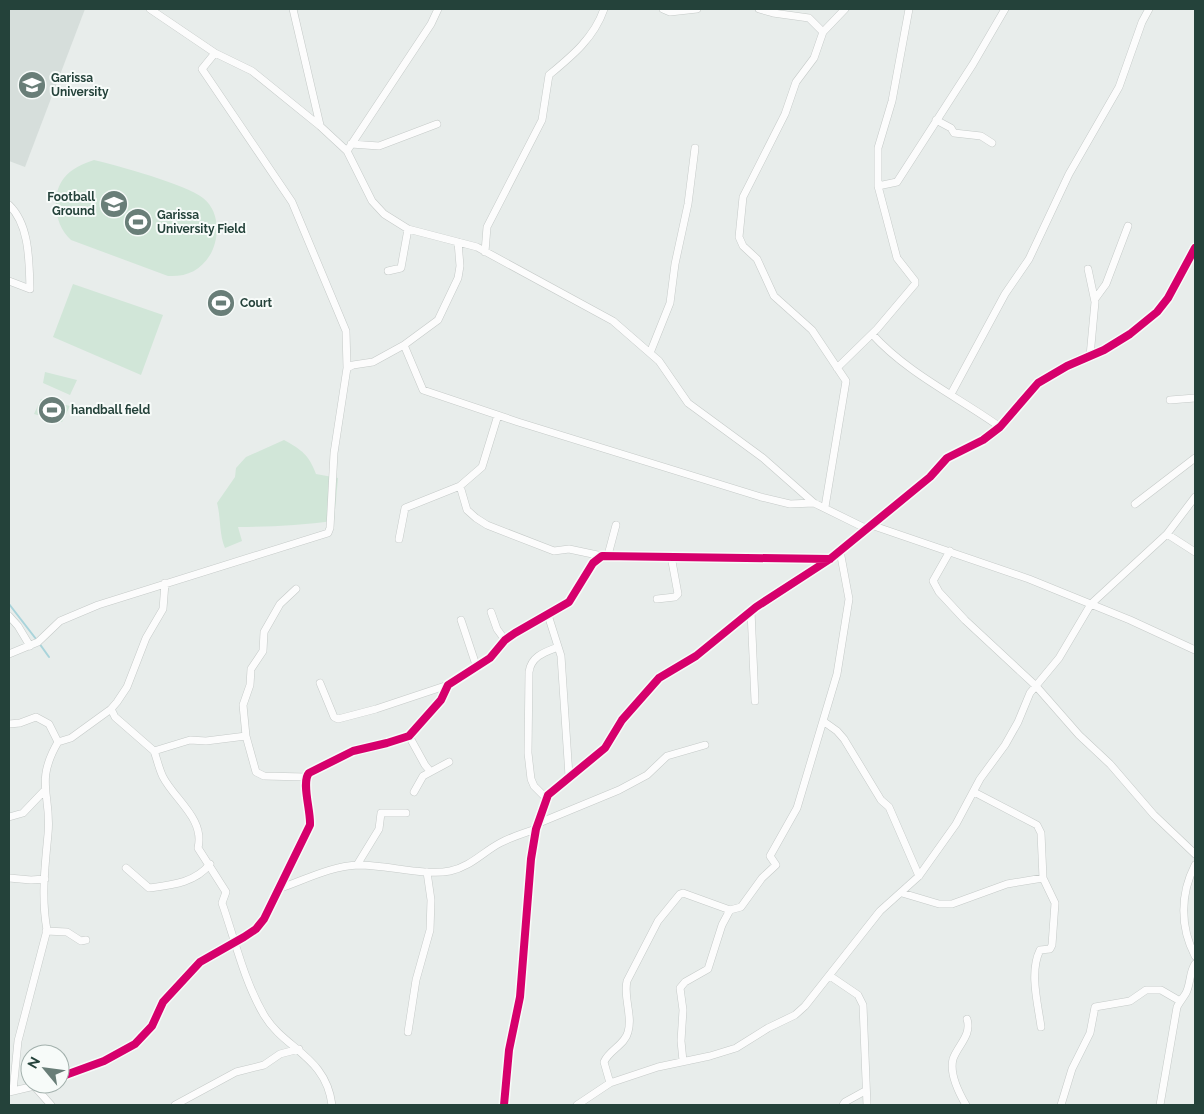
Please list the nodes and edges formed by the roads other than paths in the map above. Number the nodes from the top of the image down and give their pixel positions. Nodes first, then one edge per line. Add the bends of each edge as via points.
1 (150, 9) edge
2 (293, 9) edge
3 (438, 9) edge
4 (604, 9) edge
5 (663, 9) edge
6 (697, 9) edge
7 (759, 9) edge
8 (845, 9) edge
9 (909, 9) edge
10 (1005, 9) edge
11 (1149, 9) edge
12 (823, 32) junction
13 (215, 53) junction
14 (936, 120) junction
15 (436, 124) dead end
16 (320, 126) junction
17 (992, 142) dead end
18 (349, 147) junction
19 (695, 148) dead end
20 (878, 186) junction
21 (9, 205) edge
22 (1128, 226) dead end
23 (408, 229) junction
24 (458, 242) junction
25 (1195, 248) edge
26 (485, 252) junction
27 (1193, 260) edge
28 (1088, 268) dead end
29 (388, 271) dead end
30 (9, 281) edge
31 (1095, 299) junction
32 (872, 334) junction
33 (404, 345) junction
34 (650, 353) junction
35 (1090, 356) junction
36 (347, 368) junction
37 (837, 368) junction
38 (951, 394) junction
39 (1195, 398) edge
40 (1170, 400) dead end
41 (498, 415) junction
42 (1000, 427) junction
43 (1195, 458) edge
44 (460, 486) junction
45 (1195, 497) edge
46 (814, 503) junction
47 (1135, 504) dead end
48 (825, 507) junction
49 (616, 525) dead end
50 (869, 527) junction
51 (1168, 534) junction
52 (399, 539) dead end
53 (840, 551) junction
54 (950, 551) junction
55 (1195, 552) edge
56 (605, 555) junction
57 (671, 556) junction
58 (830, 559) junction
59 (165, 583) junction
60 (296, 589) dead end
61 (657, 600) dead end
62 (1091, 604) junction
63 (751, 611) junction
64 (490, 612) dead end
65 (548, 615) junction
66 (9, 616) edge
67 (461, 620) dead end
68 (505, 640) junction
69 (30, 646) junction
70 (558, 647) junction
71 (1195, 650) edge
72 (9, 654) edge
73 (477, 668) junction
74 (320, 683) dead end
75 (448, 685) junction
76 (1036, 686) junction
77 (755, 701) dead end
78 (111, 709) junction
79 (823, 721) junction
80 (9, 724) edge
81 (246, 736) junction
82 (409, 736) junction
83 (58, 742) junction
84 (705, 745) dead end
85 (154, 751) junction
86 (449, 762) dead end
87 (430, 771) junction
88 (570, 776) junction
89 (305, 777) junction
90 (44, 791) junction
91 (414, 792) dead end
92 (974, 792) junction
93 (546, 798) junction
94 (406, 813) dead end
95 (9, 817) edge
96 (538, 826) junction
97 (1195, 854) edge
98 (210, 864) junction
99 (1195, 864) edge
100 (357, 865) junction
101 (126, 868) dead end
102 (427, 872) junction
103 (920, 876) junction
104 (9, 878) edge
105 (1042, 878) junction
106 (45, 879) junction
107 (278, 889) junction
108 (902, 893) junction
109 (730, 910) junction
110 (46, 931) junction
111 (86, 940) dead end
112 (235, 941) junction
113 (1195, 956) edge
114 (1195, 964) edge
115 (830, 976) junction
116 (1180, 1001) junction
117 (967, 1019) dead end
118 (1041, 1026) dead end
119 (408, 1032) dead end
120 (299, 1049) junction
121 (683, 1061) junction
122 (70, 1073) edge
123 (610, 1083) junction
124 (865, 1091) junction
125 (11, 1092) edge
126 (41, 1094) edge
127 (51, 1105) edge
128 (175, 1105) edge
129 (332, 1105) edge
130 (504, 1105) edge
131 (577, 1105) edge
132 (844, 1105) edge
133 (867, 1105) edge
134 (966, 1105) edge
135 (1061, 1105) edge
136 (1160, 1105) edge

1 - 13 street
2 - 16 street
3 - 18 street
4 - 26 street via 600,21 579,51 548,75 542,120 487,227
5 - 6 street via 670,12
7 - 12 street via 809,18
8 - 12 street
9 - 20 street via 892,101 878,148
10 - 14 street
11 - 38 street via 1119,88 1069,174 1029,259 1005,294
12 - 37 street via 814,58 796,82 785,114 745,192 739,237 743,246 758,259 774,296 812,330
13 - 16 street via 252,71
13 - 36 street via 202,69 292,202 346,331
14 - 17 street via 954,133 981,136
14 - 20 street via 897,182
15 - 18 street via 378,146
16 - 18 street
18 - 23 street via 372,200 384,214
19 - 34 street via 670,303
20 - 32 street via 897,258 916,284
21 - 30 street via 28,248 30,289
22 - 31 street via 1106,284
23 - 24 street
23 - 29 street via 401,268
24 - 26 street
24 - 33 street via 458,278 443,310 432,326 421,330
25 - 27 street
26 - 34 street via 613,321
27 - 35 street via 1157,312 1130,334
28 - 31 street
31 - 35 street
32 - 37 street
32 - 38 street via 886,349
33 - 36 street via 373,362 353,364
33 - 41 street via 423,390
34 - 46 street via 688,403 763,458
35 - 42 street via 1038,383
36 - 59 street via 334,453 334,494 328,533
37 - 48 street via 845,376 846,384
38 - 42 street
39 - 40 street
41 - 44 street via 486,461
41 - 46 street via 761,497 790,504
42 - 50 street via 983,440 947,458 930,478
43 - 47 street
44 - 52 street via 405,508
44 - 56 street via 468,510 487,525 554,551 569,549
45 - 51 street
46 - 48 street
48 - 50 street
49 - 56 street
50 - 53 street
50 - 54 street
51 - 55 street
51 - 62 street
53 - 58 street
53 - 79 street via 849,600 837,674
54 - 62 street
54 - 76 street via 933,585 965,620
56 - 57 street
56 - 65 street via 593,563 569,602
57 - 58 street
57 - 61 street via 678,594
58 - 63 street
59 - 69 street via 60,621
59 - 78 street via 163,610 146,638 127,687
60 - 81 street via 280,604 269,621 264,632 263,651 251,669 250,685 242,705
62 - 71 street
62 - 76 street via 1059,658
63 - 77 street
63 - 88 street via 696,656 659,678 622,720 605,748
64 - 68 street
65 - 68 street
65 - 70 street
66 - 69 street
67 - 73 street
68 - 73 street via 497,652
69 - 72 street
70 - 88 street via 563,672
70 - 93 street via 540,654 528,672 531,779
73 - 75 street
74 - 75 street via 334,717 338,719
75 - 82 street via 441,700
76 - 92 street via 1018,722
76 - 97 street via 1154,815
78 - 83 street via 71,738
78 - 85 street via 115,718
79 - 103 street via 844,739 881,800 889,807
79 - 109 street via 797,808 770,856 776,865 762,878 742,907
80 - 83 street via 20,724 36,717 49,724
81 - 85 street via 190,740
81 - 89 street via 256,772 264,776
82 - 87 street
82 - 89 street via 353,751
83 - 90 street via 49,759
84 - 96 street via 666,756 647,775
85 - 98 street via 163,778 189,812 198,831 198,848
86 - 87 street
87 - 91 street via 423,776
88 - 93 street
89 - 107 street via 310,825
90 - 95 street via 23,813
90 - 106 street via 49,833
92 - 103 street
92 - 105 street via 1037,825 1041,832
93 - 96 street
94 - 100 street via 381,813 379,829
96 - 102 street via 502,841 460,868
96 - 130 street via 528,889 520,997 508,1050
98 - 101 street via 203,872 179,884 149,888
98 - 112 street via 226,892 222,903
99 - 113 street via 1183,914
100 - 102 street
100 - 107 street via 333,867 310,879
102 - 119 street via 431,900 430,930 416,980
103 - 108 street
104 - 106 street
105 - 108 street via 1007,884 952,904 939,904
105 - 118 street via 1055,903 1052,944 1050,949 1040,950 1037,961 1036,988
106 - 110 street
107 - 112 street via 260,924
108 - 115 street via 880,911
109 - 121 street via 708,969 685,982 679,991 683,1010
109 - 123 street via 683,893 658,921 627,981 628,1032 604,1062
110 - 111 street via 67,932 80,941
110 - 125 street via 18,1041
112 - 120 street via 265,1016
112 - 122 street via 200,962 182,980 163,1002 152,1026 135,1044
114 - 116 street
115 - 121 street via 795,1015 736,1048
115 - 124 street via 858,995 862,1005
116 - 135 street via 1160,990 1146,990 1130,1001 1094,1007 1090,1033 1072,1069
116 - 136 street via 1170,1039
117 - 134 street via 968,1030 952,1062 956,1083
120 - 128 street via 280,1054 264,1065 236,1072
120 - 129 street via 324,1080
121 - 123 street
123 - 131 street
124 - 132 street
124 - 133 street
126 - 127 street

